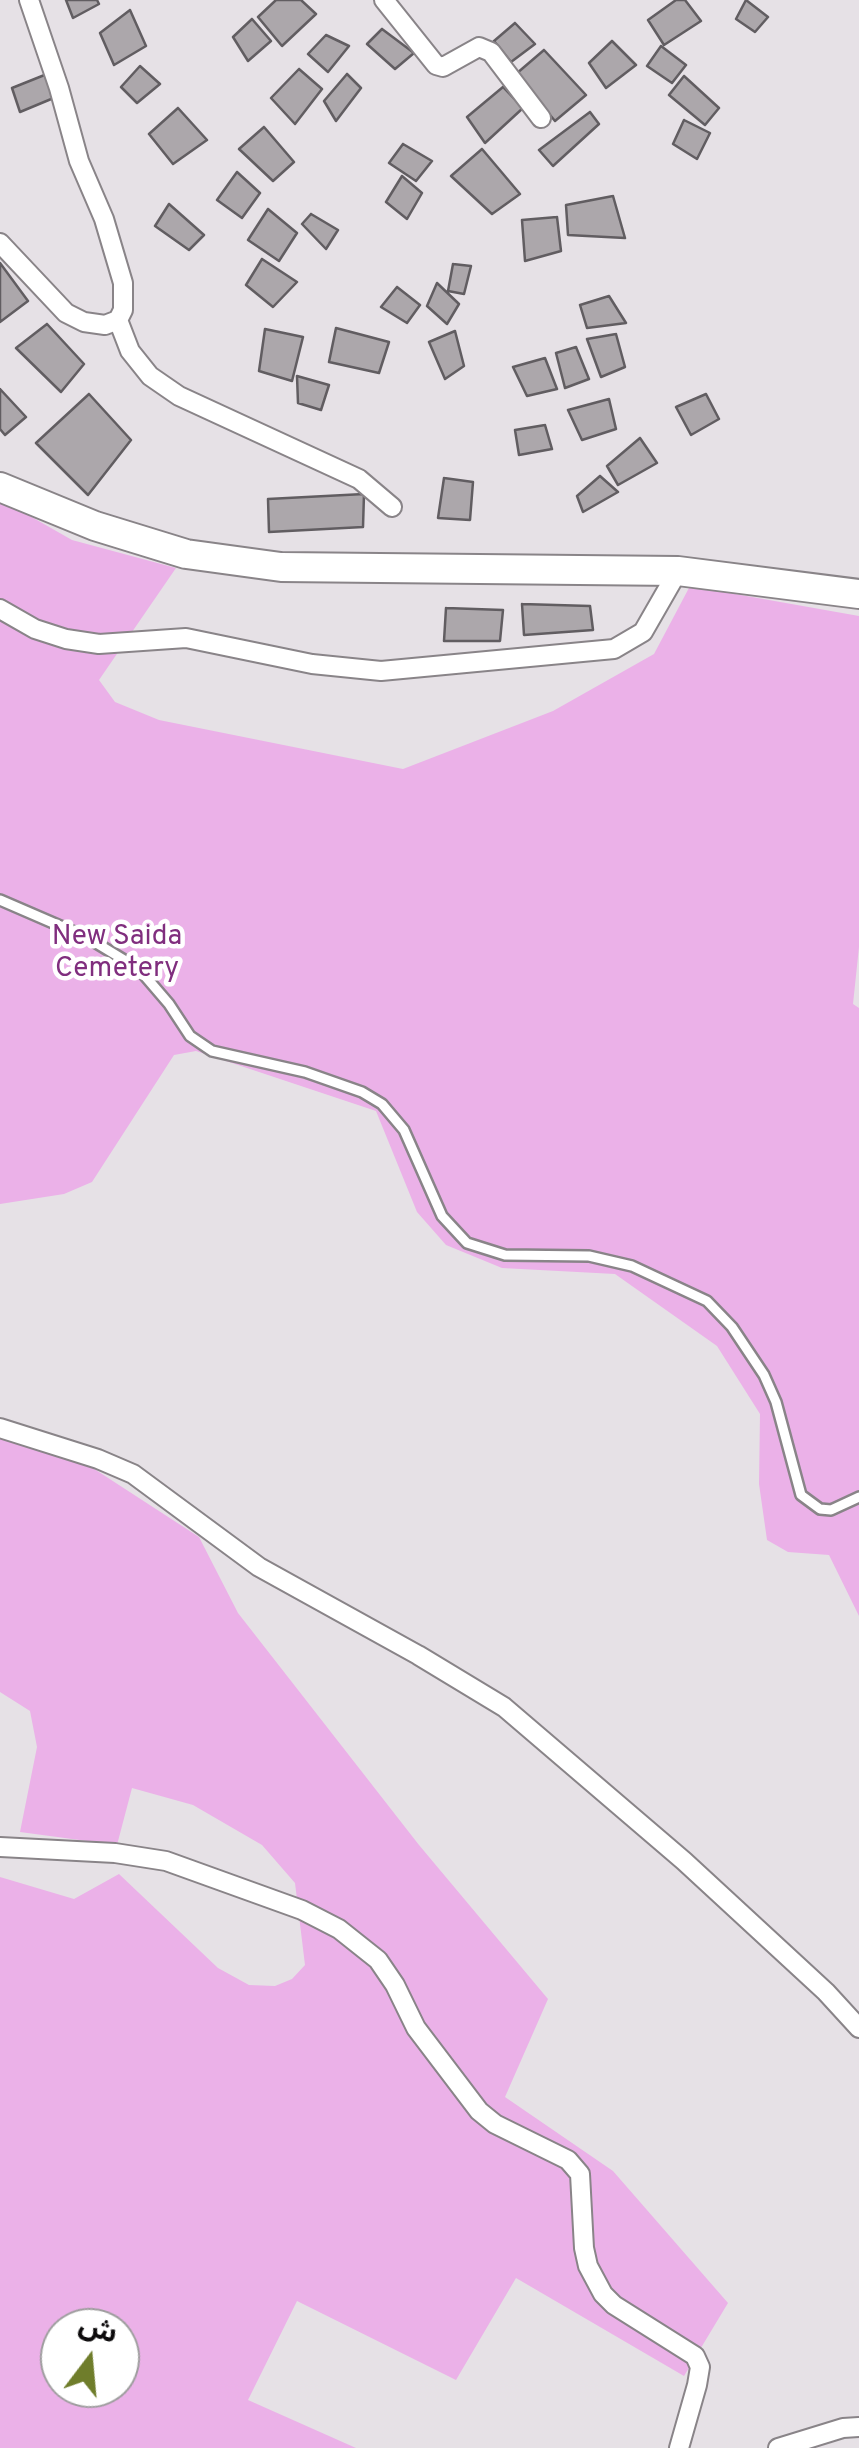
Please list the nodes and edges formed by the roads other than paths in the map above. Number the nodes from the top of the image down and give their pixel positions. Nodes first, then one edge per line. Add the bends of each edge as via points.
1 (29, 0) edge
2 (384, 0) edge
3 (541, 118) dead end
4 (0, 243) edge
5 (118, 320) junction
6 (0, 466) edge
7 (8, 491) edge
8 (392, 507) dead end
9 (678, 571) junction
10 (859, 594) edge
11 (0, 609) edge
12 (0, 900) edge
13 (0, 1428) edge
14 (859, 1497) edge
15 (0, 1847) edge
16 (859, 2028) edge
17 (859, 2427) edge
18 (678, 2448) edge
19 (778, 2448) edge

1 - 5 street via 123,283
2 - 3 street via 436,64 443,67 479,47 491,52
4 - 5 street via 66,313 84,322
5 - 8 street via 150,376 179,396 360,478
6 - 7 street
7 - 9 street via 186,554 281,567
9 - 10 street
9 - 11 street via 644,632 614,650 381,671 186,638 66,640
12 - 14 lane via 88,938 139,969 190,1036 212,1051 305,1072 382,1104 404,1130 442,1216 467,1243 504,1255 589,1256 632,1266 707,1301 764,1375 802,1495 831,1510
13 - 16 street via 133,1474 259,1567 504,1707 684,1861
15 - 18 street via 166,1861 302,1910 378,1960 416,2028 479,2111 568,2160 580,2174 584,2248 603,2294 695,2356 700,2367
17 - 19 street

